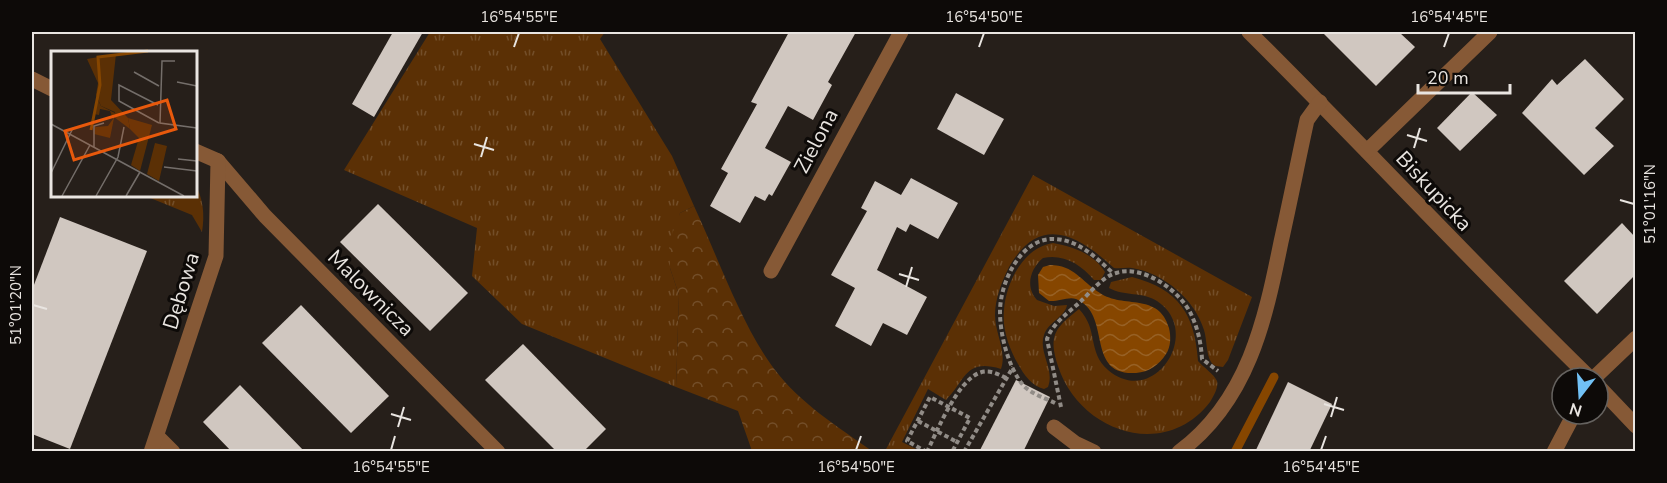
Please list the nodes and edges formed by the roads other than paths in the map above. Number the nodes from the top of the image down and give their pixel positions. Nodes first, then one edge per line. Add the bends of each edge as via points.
1 (901, 32) edge
2 (1249, 32) edge
3 (1490, 32) edge
4 (32, 79) edge
5 (51, 88) edge
6 (1320, 102) junction
7 (196, 151) edge
8 (1367, 151) junction
9 (218, 161) junction
10 (771, 271) dead end
11 (1635, 338) edge
12 (1579, 366) edge
13 (1605, 366) edge
14 (1610, 399) edge
15 (1568, 426) edge
16 (1635, 426) edge
17 (1054, 427) road end
18 (157, 436) junction
19 (151, 452) edge
20 (173, 452) edge
21 (498, 452) edge
22 (1094, 452) edge
23 (1179, 452) edge
24 (1554, 452) edge

1 - 10 street, Zielona
2 - 6 street, Biskupicka
3 - 8 street
4 - 5 street
6 - 8 street, Biskupicka
6 - 23 street via 1307,120 1260,337 1240,381 1194,441
7 - 9 street
8 - 12 street, Biskupicka via 1495,286
9 - 18 street, Dębowa via 216,256
9 - 21 street, Malownicza via 265,216
11 - 13 street
14 - 16 street
15 - 24 street
17 - 22 street
18 - 19 street, Dębowa
18 - 20 street

